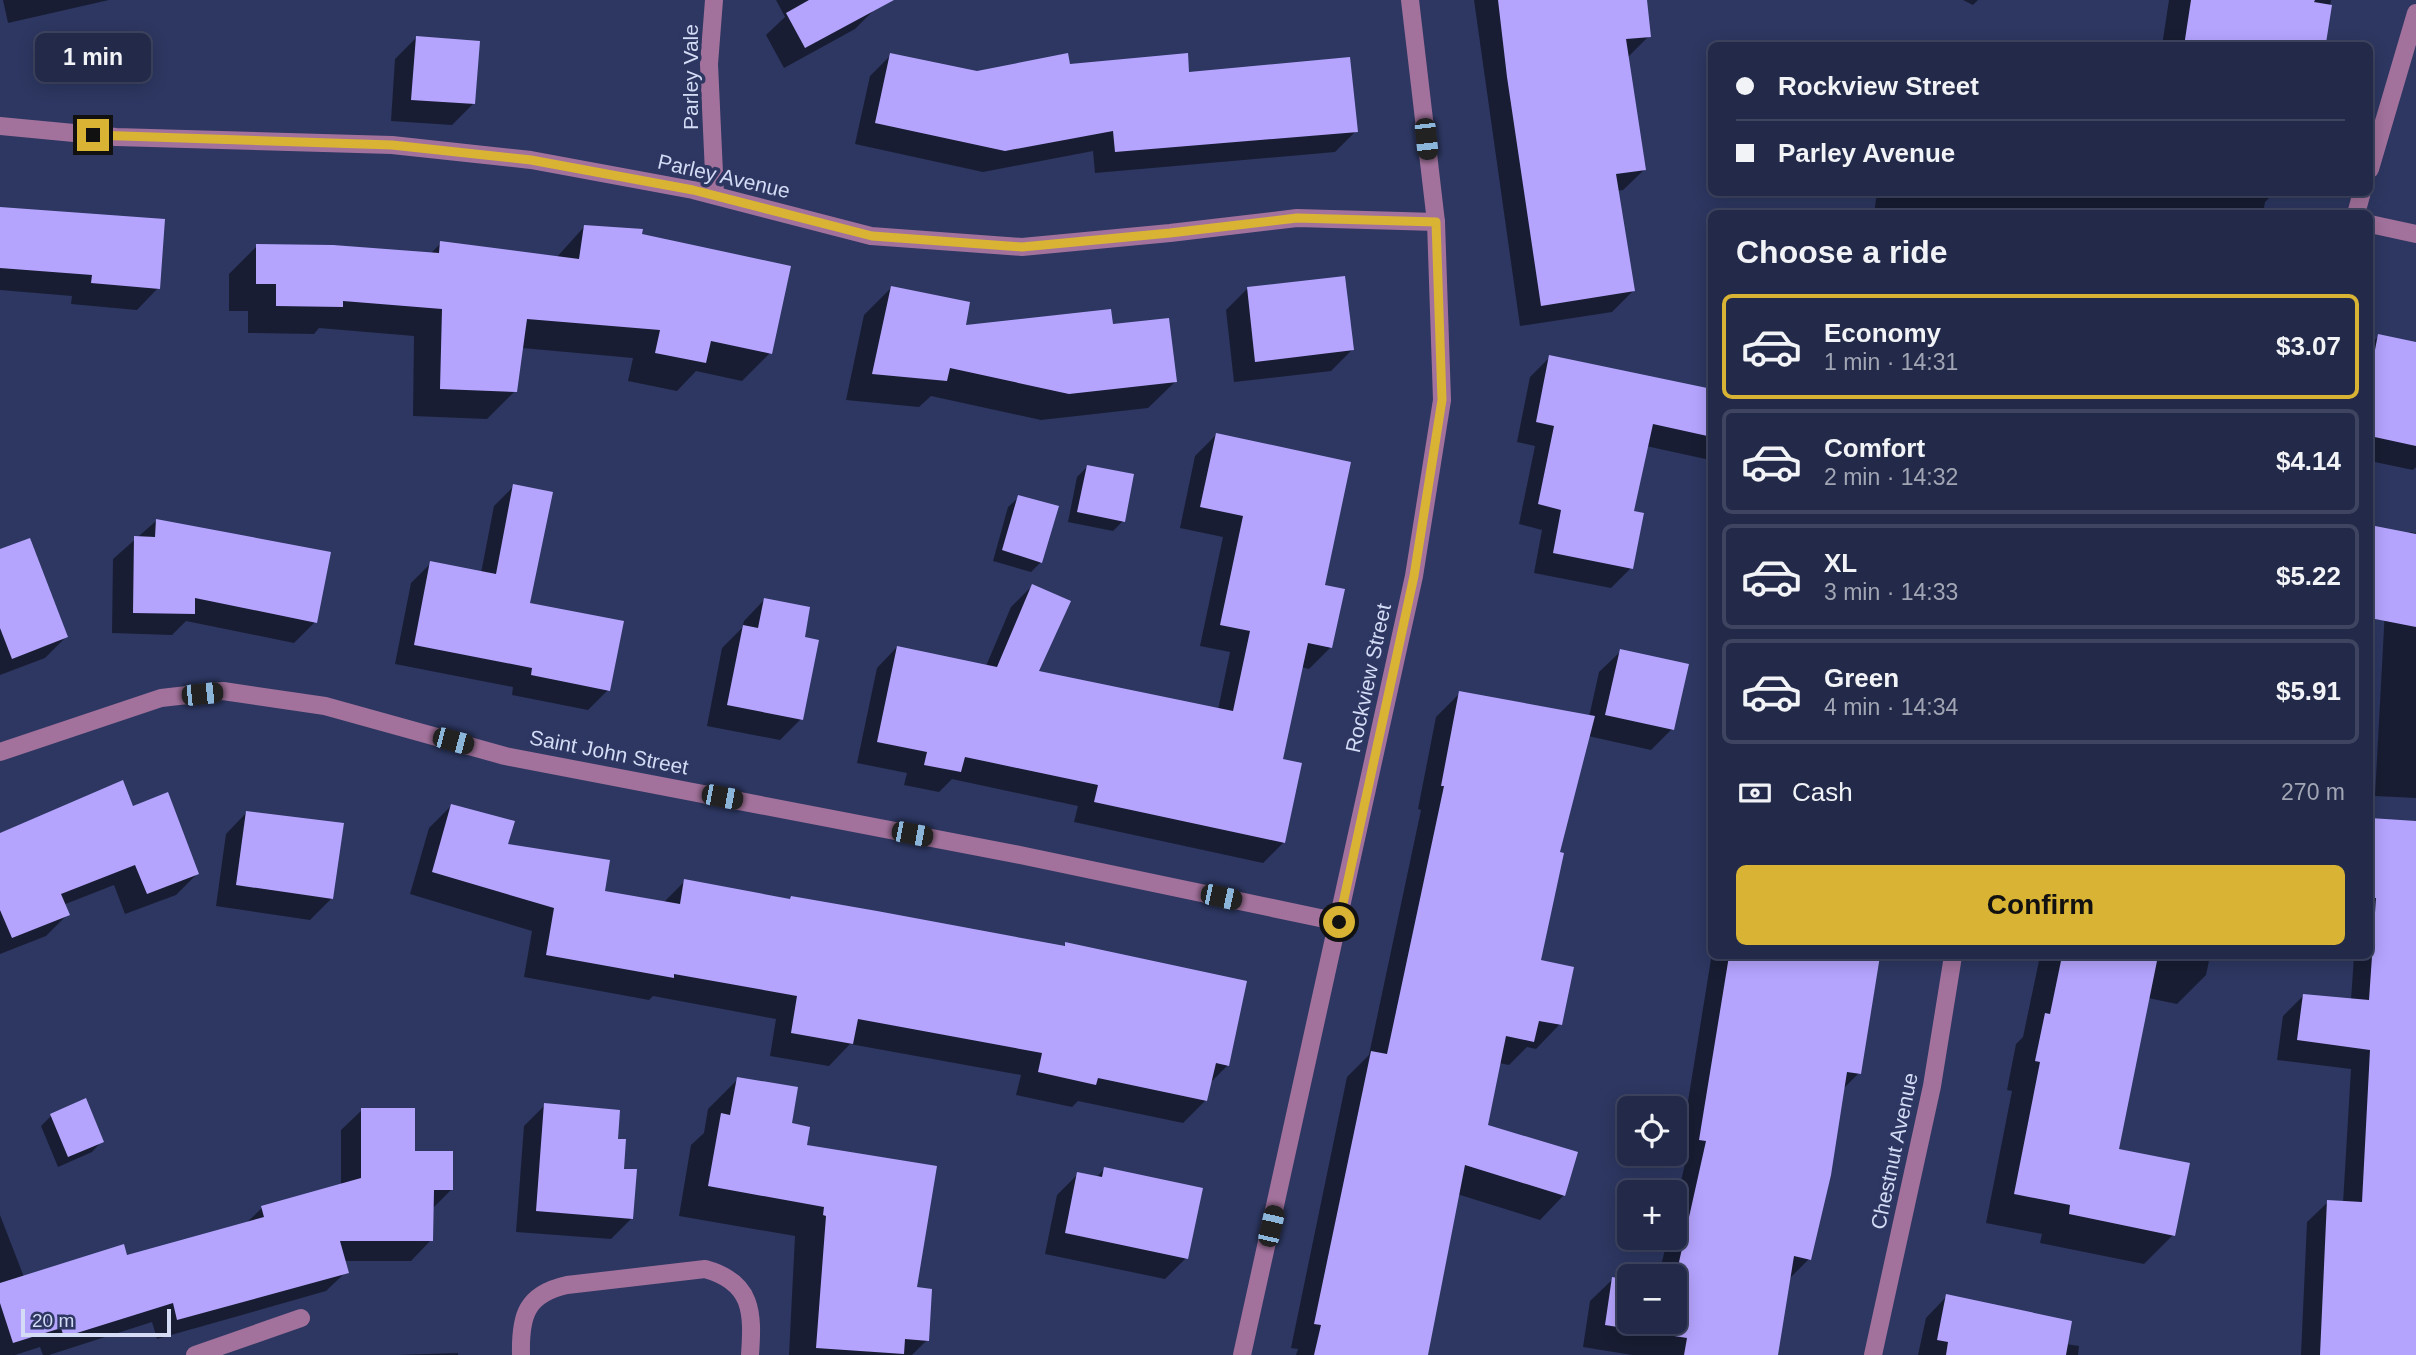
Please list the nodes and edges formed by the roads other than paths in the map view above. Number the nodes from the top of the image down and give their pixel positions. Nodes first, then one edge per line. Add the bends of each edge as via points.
1 (714, 0) edge
2 (1410, 0) edge
3 (2416, 13) edge
4 (0, 126) edge
5 (2373, 159) edge
6 (715, 195) junction
7 (1436, 222) junction
8 (2373, 225) edge
9 (2416, 234) edge
10 (0, 752) edge
11 (1339, 922) junction
12 (1952, 959) edge
13 (301, 1318) dead end
14 (195, 1355) edge
15 (521, 1355) edge
16 (750, 1355) edge
17 (1242, 1355) edge
18 (1873, 1355) edge

1 - 6 street, Parley Vale via 709,64
2 - 7 street, Rockview Street
3 - 5 street
4 - 6 street, Parley Avenue via 116,137 392,145 531,160
6 - 7 street, Parley Avenue via 872,236 1022,247 1297,218
7 - 11 street, Rockview Street via 1442,400 1414,576
8 - 9 street
10 - 11 street, Saint John Street via 161,698 223,691 326,706 505,756
11 - 17 street, Rockview Street
12 - 18 street, Chestnut Avenue via 1931,1086
13 - 14 street
15 - 16 street via 520,1330 527,1311 550,1289 705,1269 732,1280 748,1301

